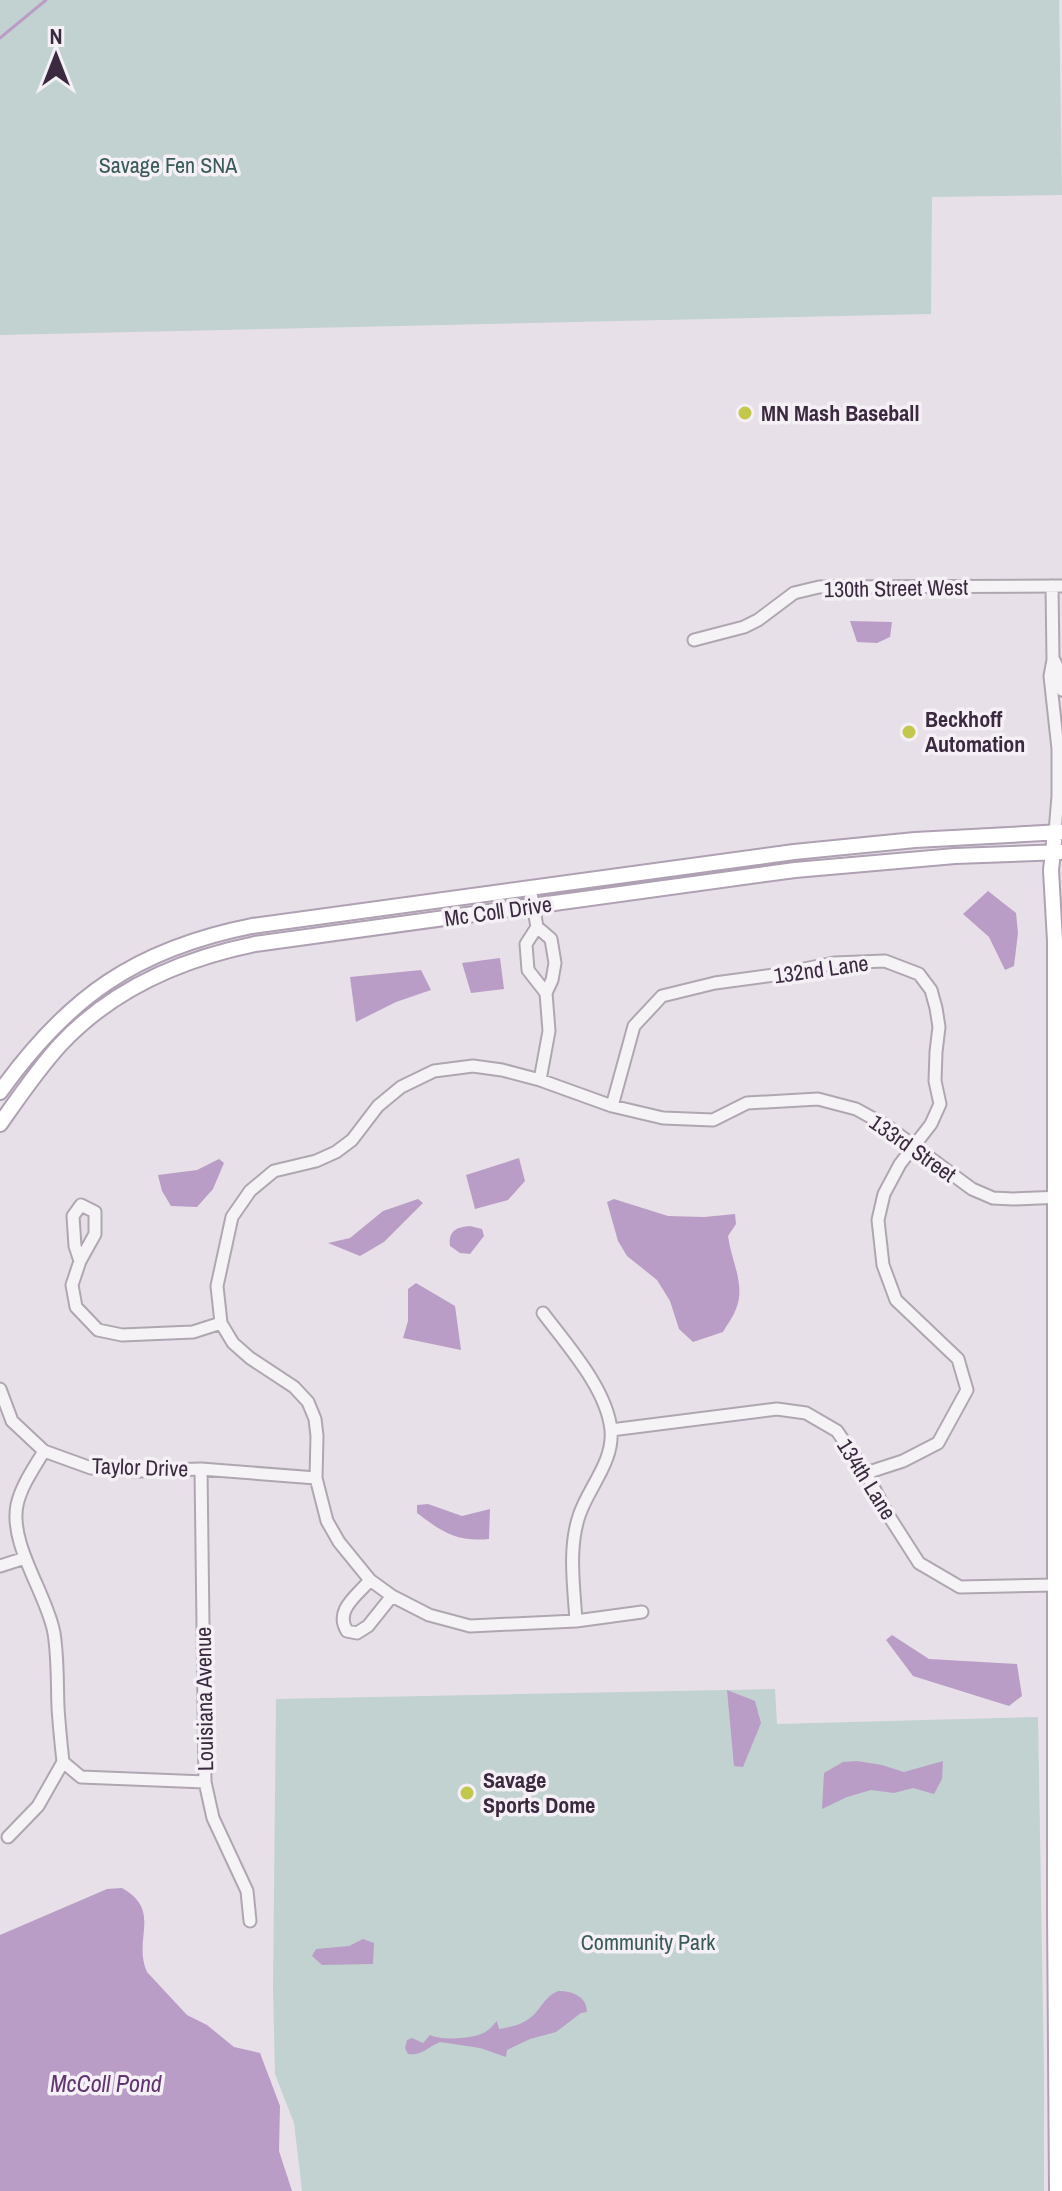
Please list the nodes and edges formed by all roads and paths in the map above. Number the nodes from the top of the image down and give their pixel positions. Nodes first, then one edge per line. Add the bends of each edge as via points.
1 (1057, 586) edge
2 (694, 640) dead end
3 (1053, 660) junction
4 (1062, 690) edge
5 (1059, 832) edge
6 (1058, 852) edge
7 (530, 887) junction
8 (533, 906) junction
9 (537, 927) junction
10 (546, 993) junction
11 (540, 1080) junction
12 (0, 1092) edge
13 (612, 1106) junction
14 (0, 1124) edge
15 (914, 1146) junction
16 (1058, 1197) edge
17 (80, 1261) dead end
18 (543, 1313) dead end
19 (221, 1323) junction
20 (0, 1389) edge
21 (611, 1430) junction
22 (44, 1451) junction
23 (201, 1469) junction
24 (866, 1473) junction
25 (316, 1478) junction
26 (25, 1558) junction
27 (0, 1566) edge
28 (370, 1580) junction
29 (1054, 1585) junction
30 (392, 1596) junction
31 (642, 1612) dead end
32 (576, 1621) junction
33 (63, 1762) junction
34 (205, 1782) junction
35 (8, 1837) dead end
36 (1058, 1908) edge
37 (250, 1921) dead end
38 (1057, 2191) edge

1 - 2 street, 130th Street West via 819,587 794,593 744,627
1 - 3 street
3 - 4 street
3 - 5 street
5 - 6 main road
5 - 7 main road, Mc Coll Drive via 861,844
6 - 8 main road, Mc Coll Drive via 795,870
6 - 16 main road via 1051,870
7 - 8 street
7 - 12 main road, Mc Coll Drive via 252,926 170,948 113,977 80,1002
8 - 9 street
8 - 14 main road, Mc Coll Drive via 255,944 176,966 123,994 75,1031
9 - 10 street via 551,939 555,963
9 - 10 street via 526,944 528,970
10 - 11 street via 549,1031
11 - 13 street, 133rd Street
11 - 19 street, 133rd Street via 473,1066 434,1071 378,1106 336,1152 274,1171 250,1191 232,1217 217,1286
13 - 15 street, 133rd Street via 663,1118 713,1120 747,1103 818,1099 856,1109
13 - 15 street, 132nd Lane via 634,1026 662,996 834,963 885,961 919,974 931,990 939,1027 935,1081 940,1104
15 - 16 street, 133rd Street via 972,1189 993,1198
15 - 24 street, 132nd Lane via 884,1194 878,1220 883,1265 896,1300 958,1359 967,1390 938,1443
16 - 29 main road
17 - 19 street via 72,1285 76,1307 98,1330 122,1335 193,1332
18 - 21 street via 589,1374
19 - 25 street via 233,1343 308,1402 317,1436
20 - 22 street, Taylor Drive via 12,1421
21 - 24 street, 134th Lane via 777,1409 806,1413 837,1431
21 - 32 street via 602,1468 578,1517 573,1551
22 - 23 street, Taylor Drive via 91,1468
22 - 26 street via 16,1506
23 - 25 street, Taylor Drive
23 - 34 street, Louisiana Avenue
24 - 29 street, 134th Lane via 919,1563 960,1587
25 - 28 street via 327,1521
26 - 27 street
26 - 33 street via 53,1630
28 - 30 street
28 - 30 street via 343,1611 347,1631 357,1633 368,1626
29 - 36 main road
30 - 32 street via 429,1615 470,1626
31 - 32 street
33 - 34 street via 81,1777
33 - 35 street via 38,1806
34 - 37 street, Louisiana Avenue via 213,1818 247,1891
36 - 38 main road

